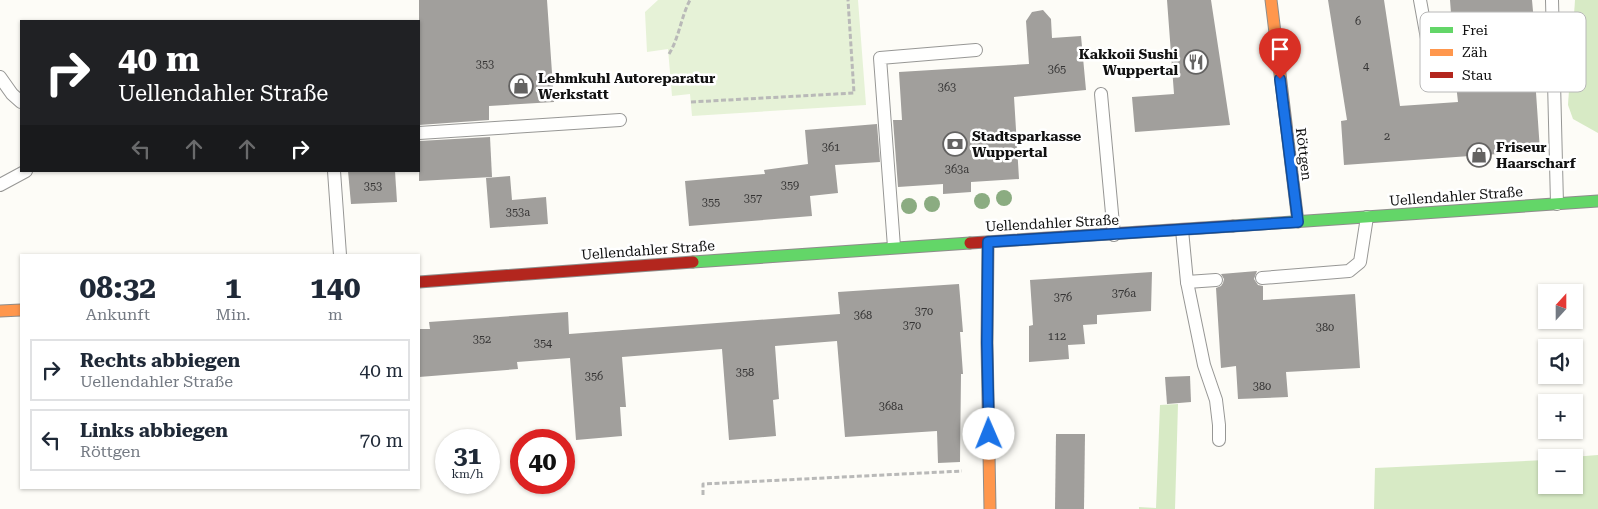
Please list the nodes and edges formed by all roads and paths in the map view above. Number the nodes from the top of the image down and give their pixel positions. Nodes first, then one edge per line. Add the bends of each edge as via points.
1 (690, 0) edge
2 (848, 0) edge
3 (1271, 0) edge
4 (976, 50) dead end
5 (669, 54) dead end
6 (0, 77) edge
7 (1555, 92) edge
8 (1101, 94) dead end
9 (20, 101) edge
10 (691, 102) dead end
11 (620, 120) dead end
12 (420, 133) edge
13 (24, 172) edge
14 (334, 172) edge
15 (0, 185) edge
16 (1598, 201) edge
17 (1557, 204) junction
18 (1367, 217) junction
19 (1298, 222) junction
20 (1182, 230) junction
21 (1114, 235) junction
22 (988, 242) junction
23 (894, 247) junction
24 (340, 254) edge
25 (1262, 278) dead end
26 (1216, 280) dead end
27 (420, 282) edge
28 (1188, 282) junction
29 (20, 310) edge
30 (0, 312) edge
31 (1219, 440) dead end
32 (990, 470) junction
33 (704, 495) dead end
34 (990, 509) edge

1 - 5 path
2 - 10 path via 854,93
3 - 19 main road, Röttgen
4 - 23 lane via 880,58
6 - 9 lane
7 - 17 lane
8 - 21 lane
11 - 12 lane
13 - 15 lane
14 - 24 lane
16 - 17 main road, Uellendahler Straße
17 - 18 main road, Uellendahler Straße
18 - 19 main road, Uellendahler Straße
18 - 25 lane via 1360,262 1349,271
19 - 20 main road, Uellendahler Straße
20 - 21 main road, Uellendahler Straße
20 - 28 lane
21 - 22 main road, Uellendahler Straße
22 - 23 main road, Uellendahler Straße
22 - 32 main road
23 - 27 main road, Uellendahler Straße
26 - 28 lane
28 - 31 lane via 1204,365 1216,400
29 - 30 main road
32 - 33 path via 703,484
32 - 34 main road

